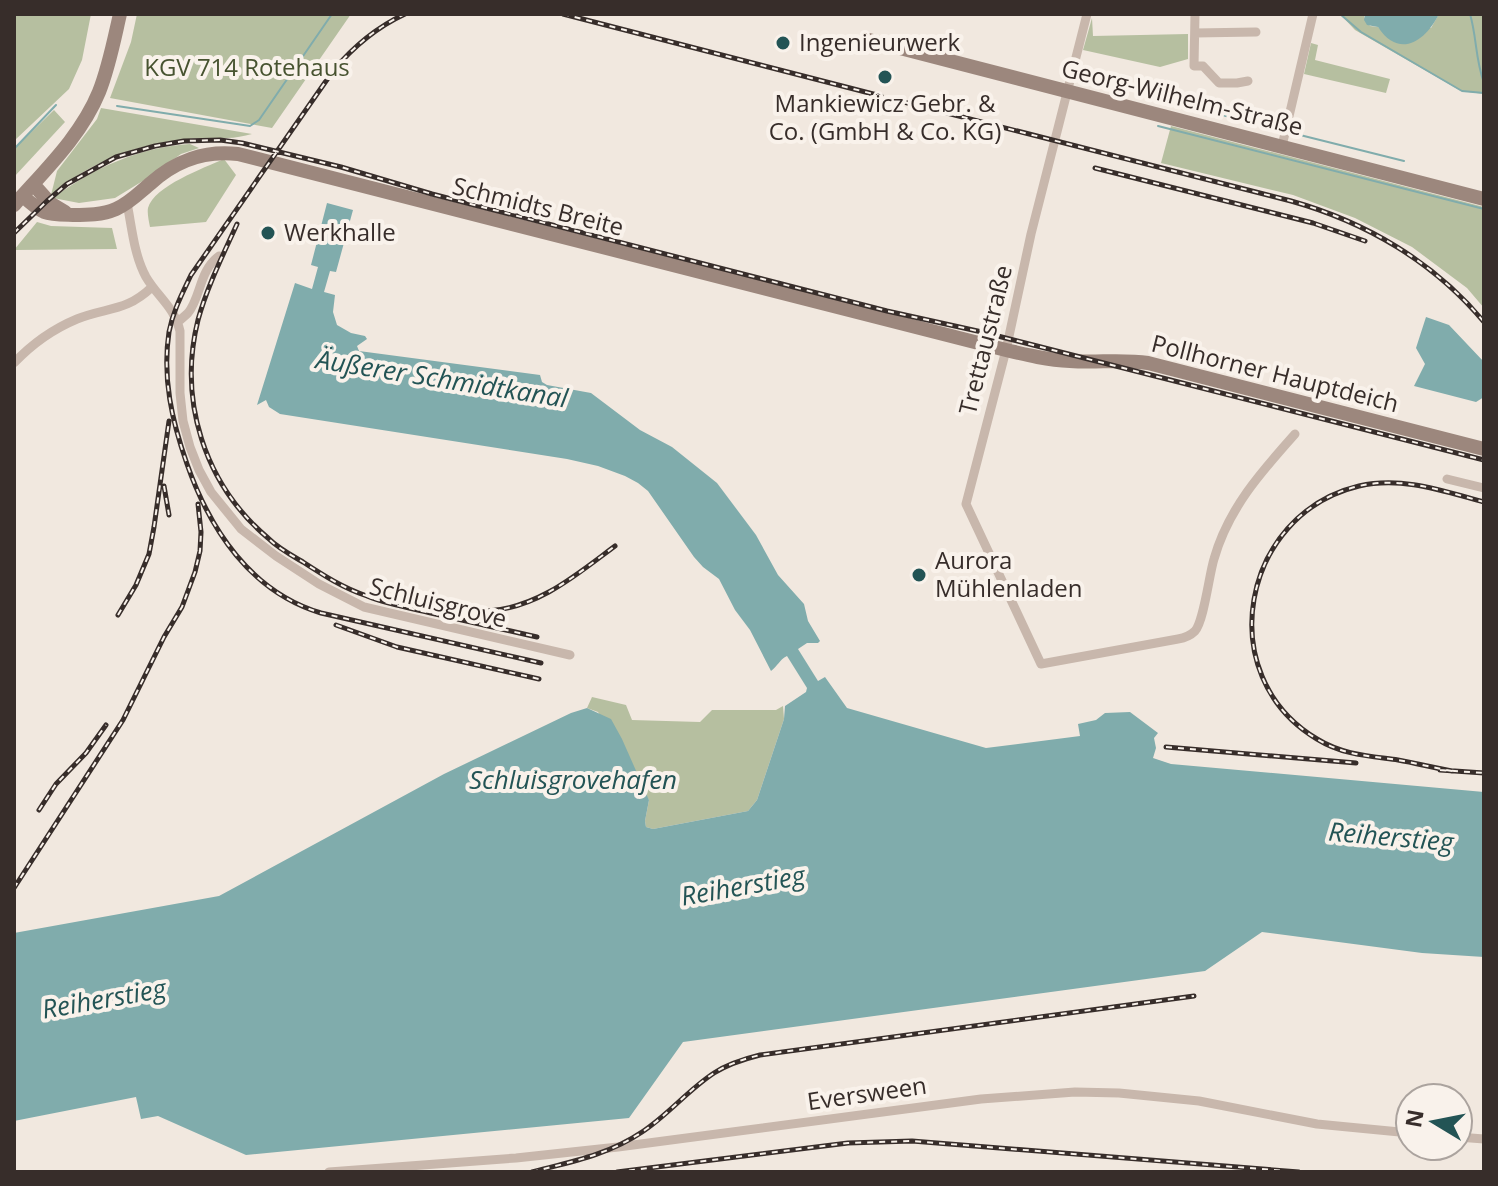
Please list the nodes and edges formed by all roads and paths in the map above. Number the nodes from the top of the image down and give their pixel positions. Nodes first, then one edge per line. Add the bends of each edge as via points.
1 (120, 14) edge
2 (1087, 14) edge
3 (1195, 14) edge
4 (1313, 14) edge
5 (1256, 32) dead end
6 (1195, 33) junction
7 (869, 40) dead end
8 (1248, 81) dead end
9 (1067, 91) junction
10 (1282, 146) junction
11 (33, 184) junction
12 (1484, 199) edge
13 (18, 200) edge
14 (127, 203) junction
15 (70, 215) junction
16 (219, 256) dead end
17 (152, 287) junction
18 (178, 322) junction
19 (1006, 350) junction
20 (14, 363) edge
21 (1295, 434) dead end
22 (1484, 449) edge
23 (1447, 479) dead end
24 (1484, 488) edge
25 (570, 655) dead end
26 (1394, 1131) edge
27 (329, 1172) edge

1 - 11 main road via 105,77 90,112
2 - 9 street, Trettaustraße
3 - 6 street
4 - 10 street
5 - 6 street
6 - 8 street via 1194,66 1209,70 1219,83
7 - 9 main road, Georg-Wilhelm-Straße
9 - 10 main road, Georg-Wilhelm-Straße
9 - 19 street, Trettaustraße
10 - 12 main road, Georg-Wilhelm-Straße
11 - 13 main road
11 - 15 main road
13 - 15 main road, Schmidts Breite via 43,213
14 - 15 main road, Schmidts Breite via 104,213
14 - 17 street via 137,255
14 - 19 main road, Schmidts Breite via 182,162 208,154 238,154
16 - 18 street via 189,312
17 - 18 street
17 - 20 street via 114,310 60,327
18 - 25 street, Schluisgrove via 180,393 190,447 211,492 241,529 319,584 364,607
19 - 21 street, Trettaustraße via 966,504 1041,664 1193,633 1231,516
19 - 22 main road, Pollhorner Hauptdeich via 1073,362 1148,363
23 - 24 street
26 - 27 street, Eversween via 1317,1124 1166,1096 1075,1092 982,1098 516,1158

